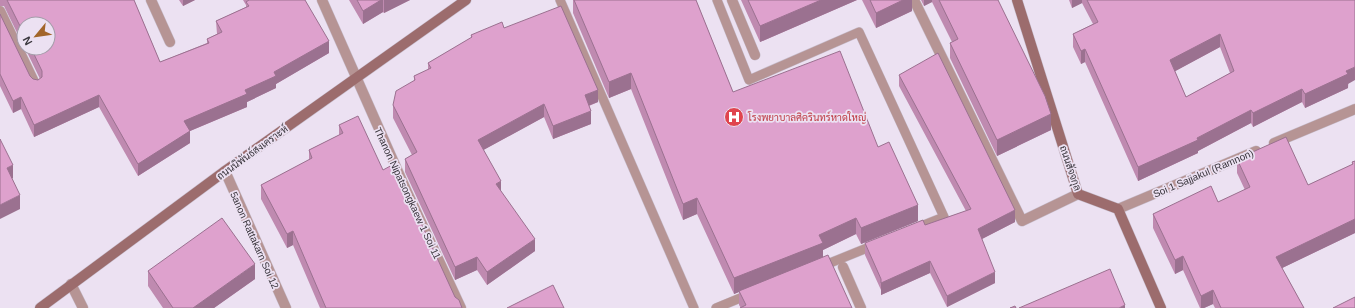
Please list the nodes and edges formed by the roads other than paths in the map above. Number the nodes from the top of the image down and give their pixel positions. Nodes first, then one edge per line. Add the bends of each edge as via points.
1 (151, 0) edge
2 (322, 0) edge
3 (466, 0) edge
4 (560, 0) edge
5 (717, 0) edge
6 (732, 0) edge
7 (914, 0) edge
8 (1017, 0) edge
9 (0, 11) edge
10 (170, 42) dead end
11 (755, 55) dead end
12 (356, 78) junction
13 (36, 86) edge
14 (1355, 109) edge
15 (225, 171) junction
16 (1078, 194) junction
17 (1118, 209) junction
18 (902, 234) edge
19 (889, 240) edge
20 (842, 263) junction
21 (811, 271) edge
22 (71, 284) junction
23 (760, 291) edge
24 (40, 308) edge
25 (82, 308) edge
26 (286, 308) edge
27 (461, 308) edge
28 (694, 308) edge
29 (716, 308) edge
30 (861, 308) edge
31 (1161, 308) edge

1 - 10 street
2 - 12 street, Thanon Nipatsongkaew 1 Soi 11
3 - 12 main road, ถนนนิพันธ์สงเคราะห์
4 - 28 lane
5 - 18 lane via 749,80 859,32 944,217
6 - 11 street
7 - 16 street via 1022,221
8 - 16 main road, ถนนสัจจกุล
9 - 13 street
12 - 15 main road, ถนนนิพันธ์สงเคราะห์
12 - 27 street, Thanon Nipatsongkaew 1 Soi 11
14 - 17 street, Soi 1 Sajjakul (Ramnon)
15 - 22 main road, ถนนนิพันธ์สงเคราะห์
15 - 26 street, 5anon Rattakarn Soi 12
16 - 17 main road, ถนนสัจจกุล
17 - 31 main road
19 - 20 lane
20 - 21 lane
20 - 30 street
22 - 24 main road, ถนนนิพันธ์สงเคราะห์
22 - 25 street
23 - 29 lane

